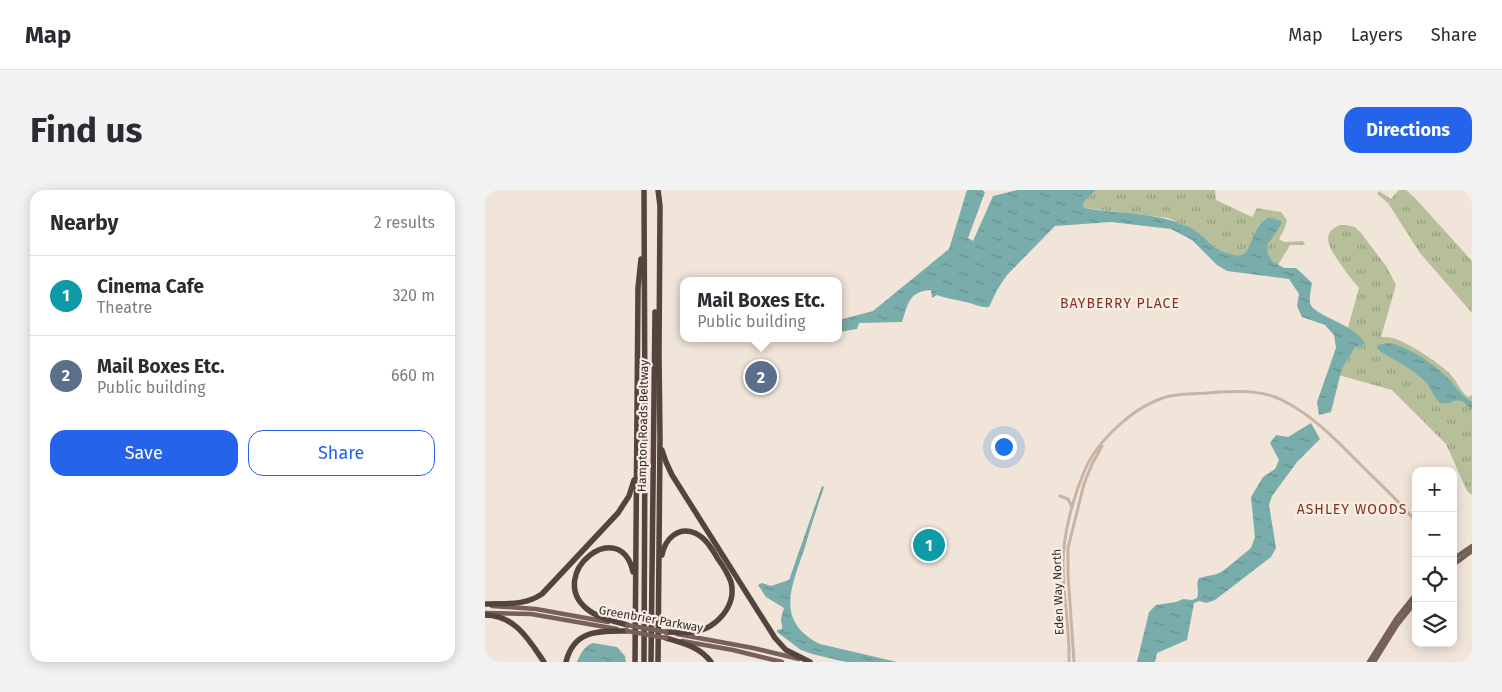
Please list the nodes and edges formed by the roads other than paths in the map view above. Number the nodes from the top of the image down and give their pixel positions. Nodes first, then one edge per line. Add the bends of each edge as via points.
1 (642, 190) edge
2 (657, 190) edge
3 (641, 258) junction
4 (660, 430) junction
5 (1105, 441) junction
6 (636, 463) junction
7 (1060, 496) dead end
8 (1073, 508) junction
9 (1412, 518) edge
10 (1472, 546) edge
11 (1472, 551) edge
12 (1456, 557) edge
13 (1457, 562) edge
14 (659, 582) junction
15 (635, 584) junction
16 (1412, 599) edge
17 (1415, 602) edge
18 (485, 605) edge
19 (485, 614) edge
20 (627, 628) junction
21 (666, 635) junction
22 (658, 661) edge
23 (544, 662) edge
24 (566, 662) edge
25 (635, 662) edge
26 (642, 662) edge
27 (649, 662) edge
28 (711, 662) edge
29 (782, 662) edge
30 (811, 662) edge
31 (1069, 662) edge
32 (1074, 662) edge
33 (1369, 662) edge
34 (1374, 662) edge

1 - 3 highway, Hampton Roads Beltway
1 - 26 highway via 645,414
2 - 4 highway via 660,206
2 - 27 highway, Hampton Roads Beltway
3 - 6 highway
3 - 26 highway, Hampton Roads Beltway
4 - 14 highway
4 - 30 highway via 669,468 775,638 786,650
5 - 8 street, Eden Way North via 1087,465
5 - 9 street, Eden Way North via 1127,419 1159,400 1219,392 1267,394 1312,419 1333,436
5 - 32 street, Eden Way North via 1086,478 1068,548
6 - 15 highway
6 - 18 highway via 633,485 621,509 545,590 519,604
7 - 8 street via 1068,499
8 - 31 street, Eden Way North via 1063,563
10 - 12 main road
11 - 13 main road
14 - 21 highway via 666,543 677,534 689,532 705,540 731,586 729,606 714,624 693,632
14 - 22 highway
15 - 20 highway via 627,557 608,547 598,549 586,560 574,582 578,599 589,610
15 - 25 highway
16 - 33 main road
17 - 34 main road
18 - 20 main road, Greenbrier Parkway via 536,609
19 - 20 main road, Greenbrier Parkway via 522,614
19 - 23 highway via 517,627
20 - 21 main road, Greenbrier Parkway, bridge
20 - 24 highway via 588,634 573,646
21 - 28 highway via 695,648
21 - 29 main road, Greenbrier Parkway
21 - 30 main road, Greenbrier Parkway via 753,648

